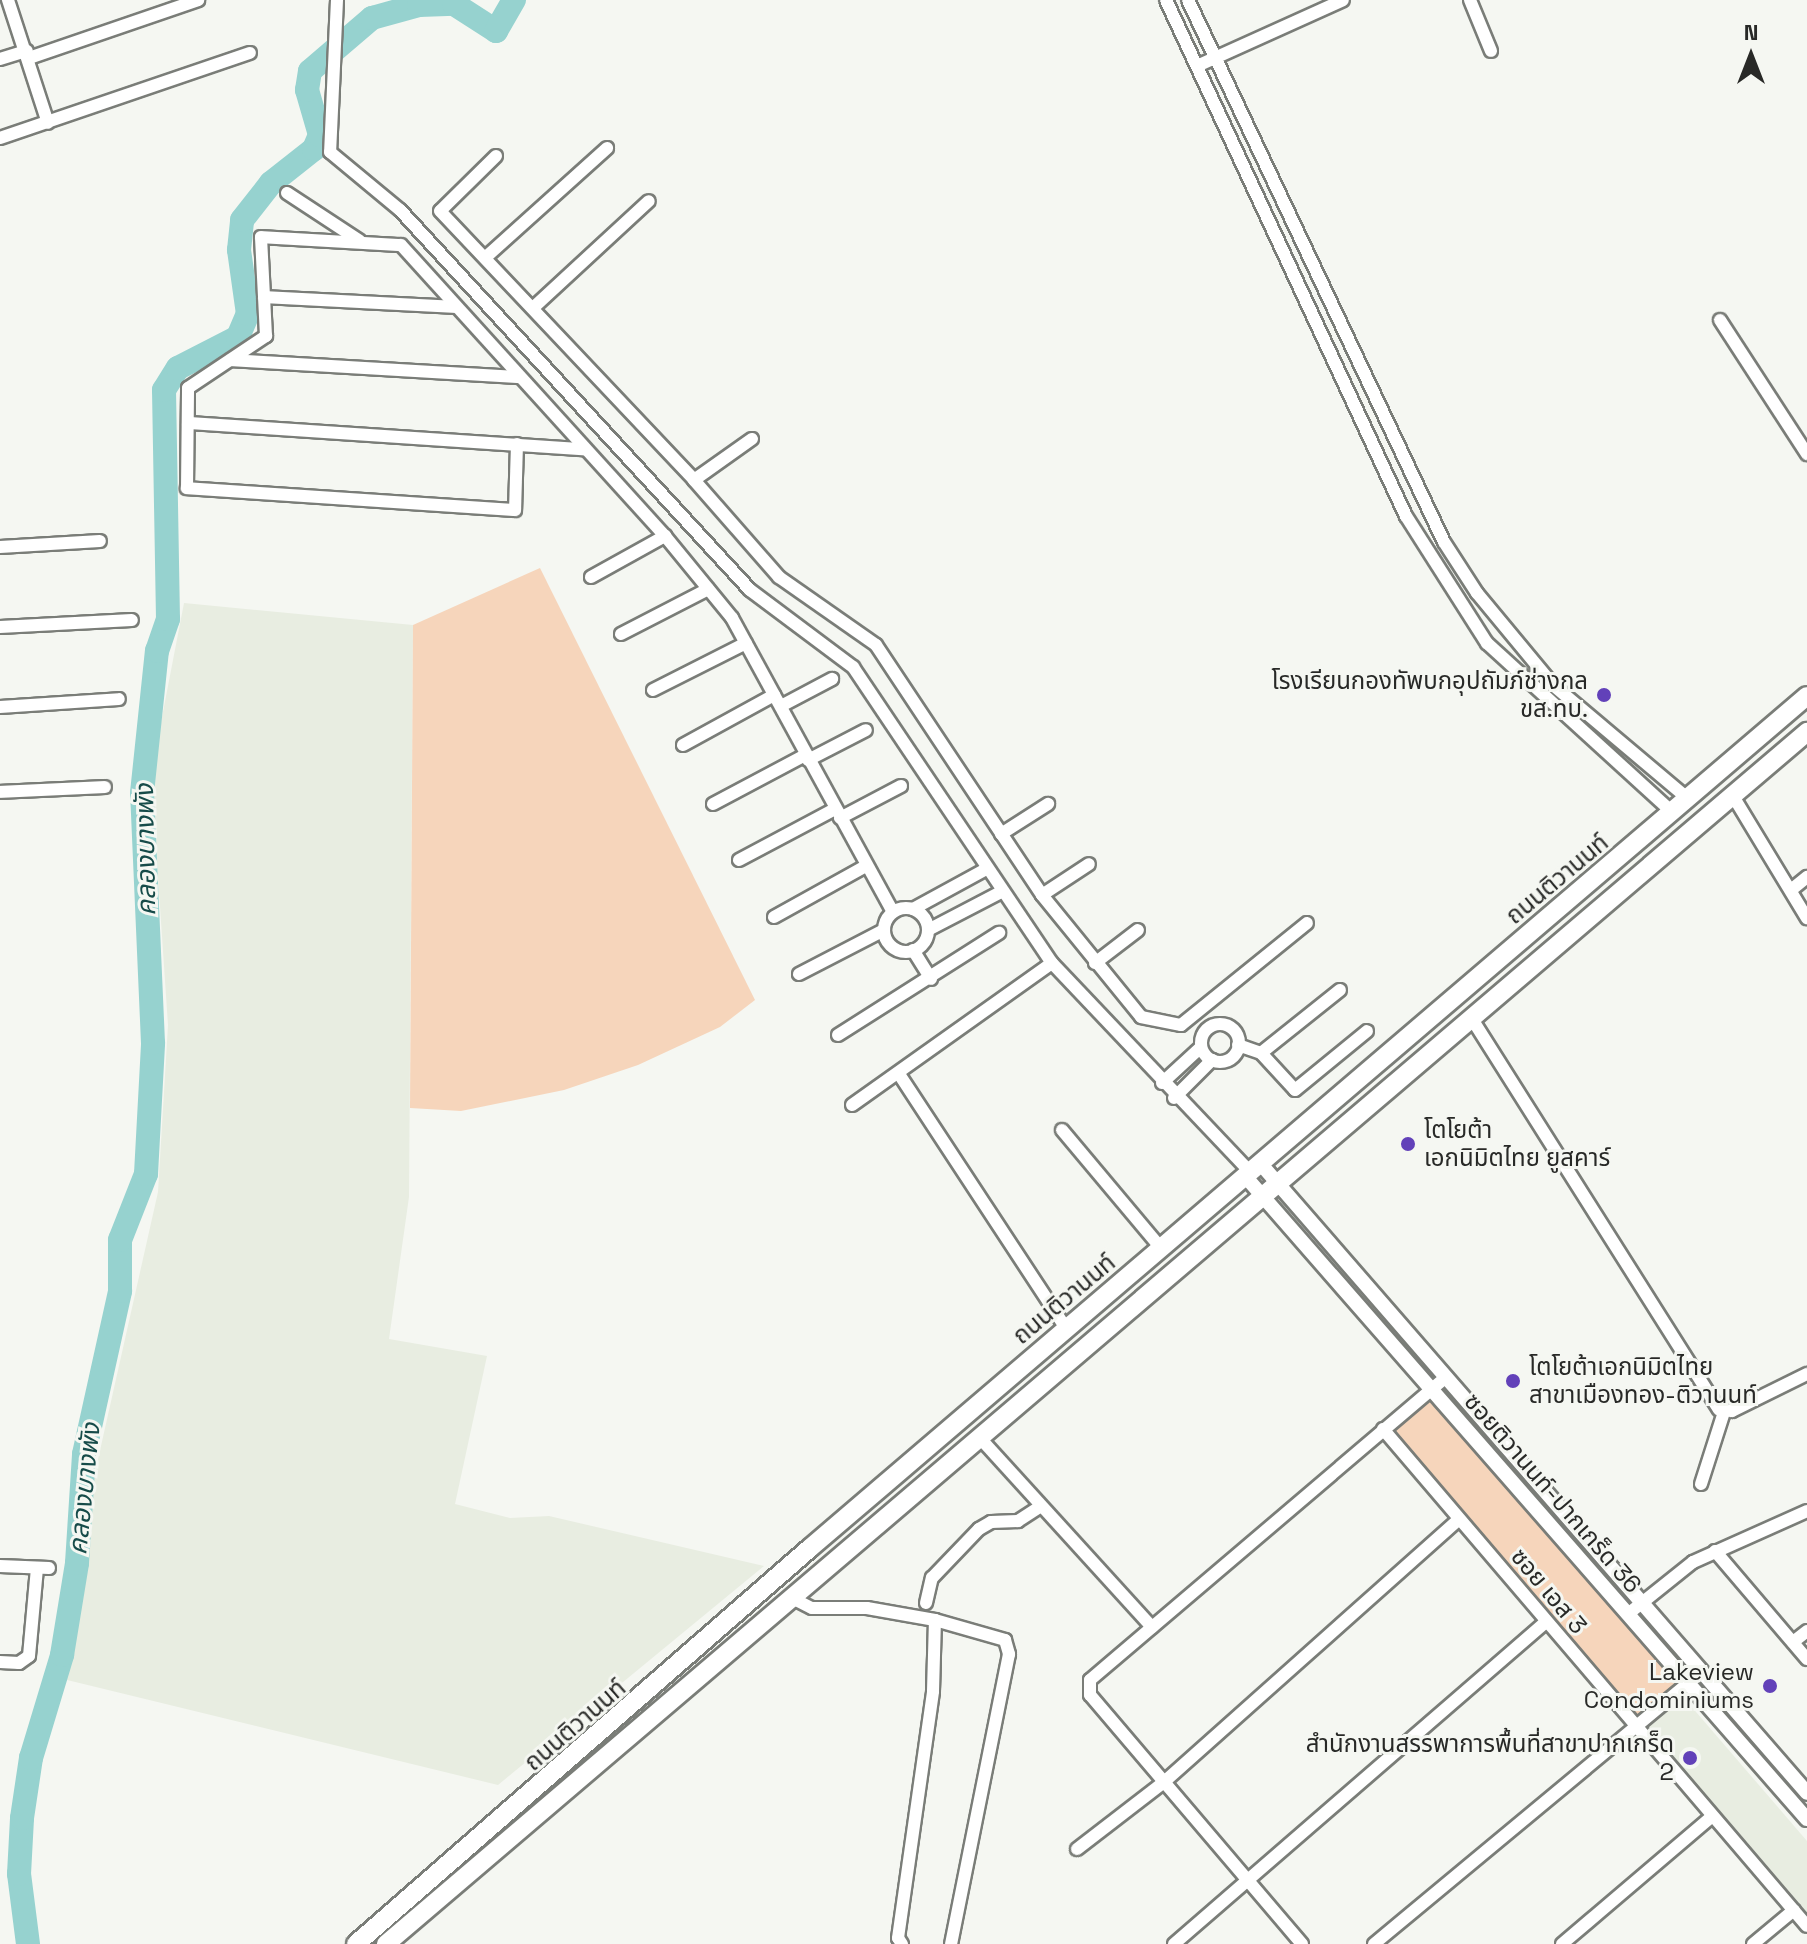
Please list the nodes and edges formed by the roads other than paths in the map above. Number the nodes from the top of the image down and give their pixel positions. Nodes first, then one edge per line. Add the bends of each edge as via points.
1 (8, 0) edge
2 (198, 0) edge
3 (337, 0) edge
4 (1166, 0) edge
5 (1188, 0) edge
6 (1470, 0) edge
7 (1336, 1) edge
8 (1491, 51) dead end
9 (250, 53) dead end
10 (28, 55) junction
11 (1216, 58) junction
12 (0, 59) edge
13 (1197, 66) junction
14 (48, 123) junction
15 (0, 138) edge
16 (607, 148) dead end
17 (496, 156) dead end
18 (287, 193) dead end
19 (649, 201) dead end
20 (362, 243) junction
21 (486, 257) junction
22 (264, 297) junction
23 (456, 307) junction
24 (534, 307) junction
25 (1720, 320) dead end
26 (231, 360) junction
27 (520, 377) junction
28 (188, 423) junction
29 (752, 439) dead end
30 (517, 444) junction
31 (584, 449) junction
32 (1807, 454) edge
33 (694, 480) junction
34 (665, 536) junction
35 (100, 541) dead end
36 (0, 547) edge
37 (591, 577) dead end
38 (708, 589) junction
39 (132, 620) dead end
40 (0, 627) edge
41 (621, 634) dead end
42 (746, 643) junction
43 (832, 679) dead end
44 (653, 690) dead end
45 (1807, 696) edge
46 (119, 699) dead end
47 (778, 701) junction
48 (0, 707) edge
49 (866, 730) dead end
50 (1807, 732) edge
51 (683, 745) dead end
52 (807, 758) junction
53 (901, 786) dead end
54 (105, 787) dead end
55 (0, 792) edge
56 (1690, 796) junction
57 (1733, 796) junction
58 (713, 804) dead end
59 (1048, 804) dead end
60 (1672, 812) junction
61 (838, 813) junction
62 (1710, 815) junction
63 (1001, 834) junction
64 (739, 860) dead end
65 (1089, 864) dead end
66 (866, 866) junction
67 (986, 869) junction
68 (1807, 877) edge
69 (1791, 890) junction
70 (1001, 892) junction
71 (1042, 895) junction
72 (913, 909) junction
73 (893, 912) junction
74 (774, 917) dead end
75 (1807, 918) edge
76 (1307, 923) dead end
77 (884, 930) junction
78 (928, 930) junction
79 (1138, 930) dead end
80 (999, 933) dead end
81 (913, 950) junction
82 (1052, 963) junction
83 (1095, 963) junction
84 (799, 974) dead end
85 (931, 979) junction
86 (1340, 990) dead end
87 (1472, 1019) junction
88 (1181, 1025) junction
89 (1206, 1030) junction
90 (1367, 1031) dead end
91 (838, 1035) dead end
92 (1238, 1045) junction
93 (1201, 1047) junction
94 (1261, 1053) junction
95 (1212, 1060) junction
96 (899, 1074) junction
97 (1162, 1083) junction
98 (1174, 1098) junction
99 (852, 1105) dead end
100 (1062, 1130) dead end
101 (1252, 1170) junction
102 (1271, 1191) junction
103 (1161, 1248) junction
104 (1380, 1299) junction
105 (1365, 1311) junction
106 (1066, 1328) junction
107 (1807, 1374) edge
108 (1446, 1377) junction
109 (1434, 1387) junction
110 (1724, 1412) junction
111 (1383, 1429) junction
112 (979, 1437) junction
113 (1701, 1484) dead end
114 (1041, 1506) junction
115 (1807, 1511) edge
116 (1459, 1519) junction
117 (1715, 1551) junction
118 (0, 1566) edge
119 (792, 1598) junction
120 (926, 1603) dead end
121 (1642, 1604) junction
122 (1628, 1614) junction
123 (935, 1620) junction
124 (1546, 1622) junction
125 (1152, 1627) junction
126 (1807, 1631) edge
127 (1793, 1642) junction
128 (1807, 1659) edge
129 (0, 1662) edge
130 (1700, 1673) junction
131 (1688, 1683) junction
132 (628, 1712) junction
133 (1635, 1726) junction
134 (639, 1728) junction
135 (1164, 1782) junction
136 (1807, 1793) edge
137 (1711, 1817) junction
138 (1807, 1819) edge
139 (1077, 1849) dead end
140 (1248, 1880) junction
141 (1794, 1910) junction
142 (1807, 1926) edge
143 (356, 1944) edge
144 (386, 1944) edge
145 (902, 1944) edge
146 (951, 1944) edge
147 (1174, 1944) edge
148 (1302, 1944) edge
149 (1374, 1944) edge
150 (1562, 1944) edge
151 (1753, 1944) edge

1 - 10 street
2 - 10 street
3 - 67 street via 330,152 400,210 750,590 853,667
4 - 13 street
5 - 11 street
6 - 8 street
7 - 11 street
9 - 14 street
10 - 12 street
10 - 14 street
11 - 13 street
11 - 56 street via 1444,542 1477,593 1553,685
13 - 60 street via 1406,516 1487,643
14 - 15 street
16 - 21 street
17 - 21 street via 440,211
18 - 20 street
19 - 24 street
20 - 22 street via 261,237
20 - 23 street via 401,245
21 - 24 street
22 - 23 street
22 - 26 street via 266,336
23 - 27 street
24 - 33 street
25 - 32 street
26 - 27 street
26 - 28 street via 188,388
27 - 31 street
28 - 30 street
28 - 30 street via 187,488 515,510
29 - 33 street
30 - 31 street
31 - 34 street
33 - 63 street via 779,577 876,645
34 - 37 street
34 - 38 street
35 - 36 street
38 - 41 street
38 - 42 street
39 - 40 street
42 - 44 street
42 - 47 street
43 - 47 street
45 - 56 main road, ถนนติวานนท์
46 - 48 street
47 - 51 street
47 - 52 street
49 - 52 street
50 - 57 main road, ถนนติวานนท์
52 - 58 street
52 - 61 street
53 - 61 street
54 - 55 street
56 - 60 main road, ถนนติวานนท์
56 - 62 main road
57 - 62 main road, ถนนติวานนท์
57 - 69 street
59 - 63 street
60 - 101 main road, ถนนติวานนท์
61 - 64 street
61 - 66 street
62 - 87 main road, ถนนติวานนท์
63 - 71 street
65 - 71 street
66 - 73 street
66 - 74 street
67 - 70 street
67 - 72 street
68 - 69 street
69 - 75 street
70 - 78 street
70 - 82 street
71 - 83 street
72 - 73 street
72 - 78 street via 924,917
73 - 77 street
76 - 88 street
77 - 81 street via 893,947
77 - 84 street
78 - 81 street
79 - 83 street
80 - 85 street
81 - 85 street
82 - 96 street
82 - 97 street
83 - 88 street via 1141,1017
85 - 91 street
86 - 94 street
87 - 102 main road, ถนนติวานนท์
87 - 110 street
88 - 89 street
89 - 92 street via 1227,1026
89 - 93 street
90 - 94 street via 1295,1090
92 - 94 street
92 - 95 street via 1229,1059
93 - 95 street
93 - 97 street
95 - 98 street
96 - 99 street
96 - 106 street
97 - 98 street
98 - 101 street
100 - 103 street
101 - 102 street
101 - 103 main road, ถนนติวานนท์
102 - 104 street, ซอยติวานนท์-ปากเกร็ด 36
102 - 105 street, ซอยติวานนท์-ปากเกร็ด 36
102 - 112 main road, ถนนติวานนท์
103 - 106 main road, ถนนติวานนท์
104 - 105 street
104 - 108 street, ซอยติวานนท์-ปากเกร็ด 36
105 - 109 street, ซอยติวานนท์-ปากเกร็ด 36
106 - 132 main road, ถนนติวานนท์
107 - 110 street
108 - 109 street
108 - 121 street, ซอยติวานนท์-ปากเกร็ด 36
109 - 111 street
109 - 122 street, ซอยติวานนท์-ปากเกร็ด 36
110 - 113 street
111 - 116 street, ซอย เอส 3
111 - 125 street
112 - 114 street
112 - 119 main road, ถนนติวานนท์
114 - 120 street via 1018,1521 991,1522 979,1529 932,1578
114 - 125 street
115 - 117 street
116 - 124 street, ซอย เอส 3
116 - 135 street
117 - 121 street
117 - 127 street
118 - 129 street via 43,1568 29,1656 19,1663
119 - 123 street via 812,1608 867,1608
119 - 134 main road, ถนนติวานนท์
121 - 122 street
121 - 130 street, ซอยติวานนท์-ปากเกร็ด 36
122 - 131 street, ซอยติวานนท์-ปากเกร็ด 36
123 - 145 street via 933,1691 898,1938
123 - 146 street via 1005,1640 1009,1654
124 - 133 street, ซอย เอส 3
124 - 140 street
125 - 135 street via 1090,1680 1090,1695
126 - 127 street
127 - 128 street
130 - 131 street
130 - 136 street, ซอยติวานนท์-ปากเกร็ด 36
131 - 133 street
131 - 138 street, ซอยติวานนท์-ปากเกร็ด 36
132 - 134 main road
132 - 143 main road, ถนนติวานนท์
133 - 137 street, ซอย เอส 3
133 - 149 street
134 - 144 main road, ถนนติวานนท์
135 - 139 street
135 - 140 street
137 - 141 street, ซอย เอส 3
137 - 150 street
140 - 147 street
140 - 148 street
141 - 142 street, ซอย เอส 3
141 - 151 street

